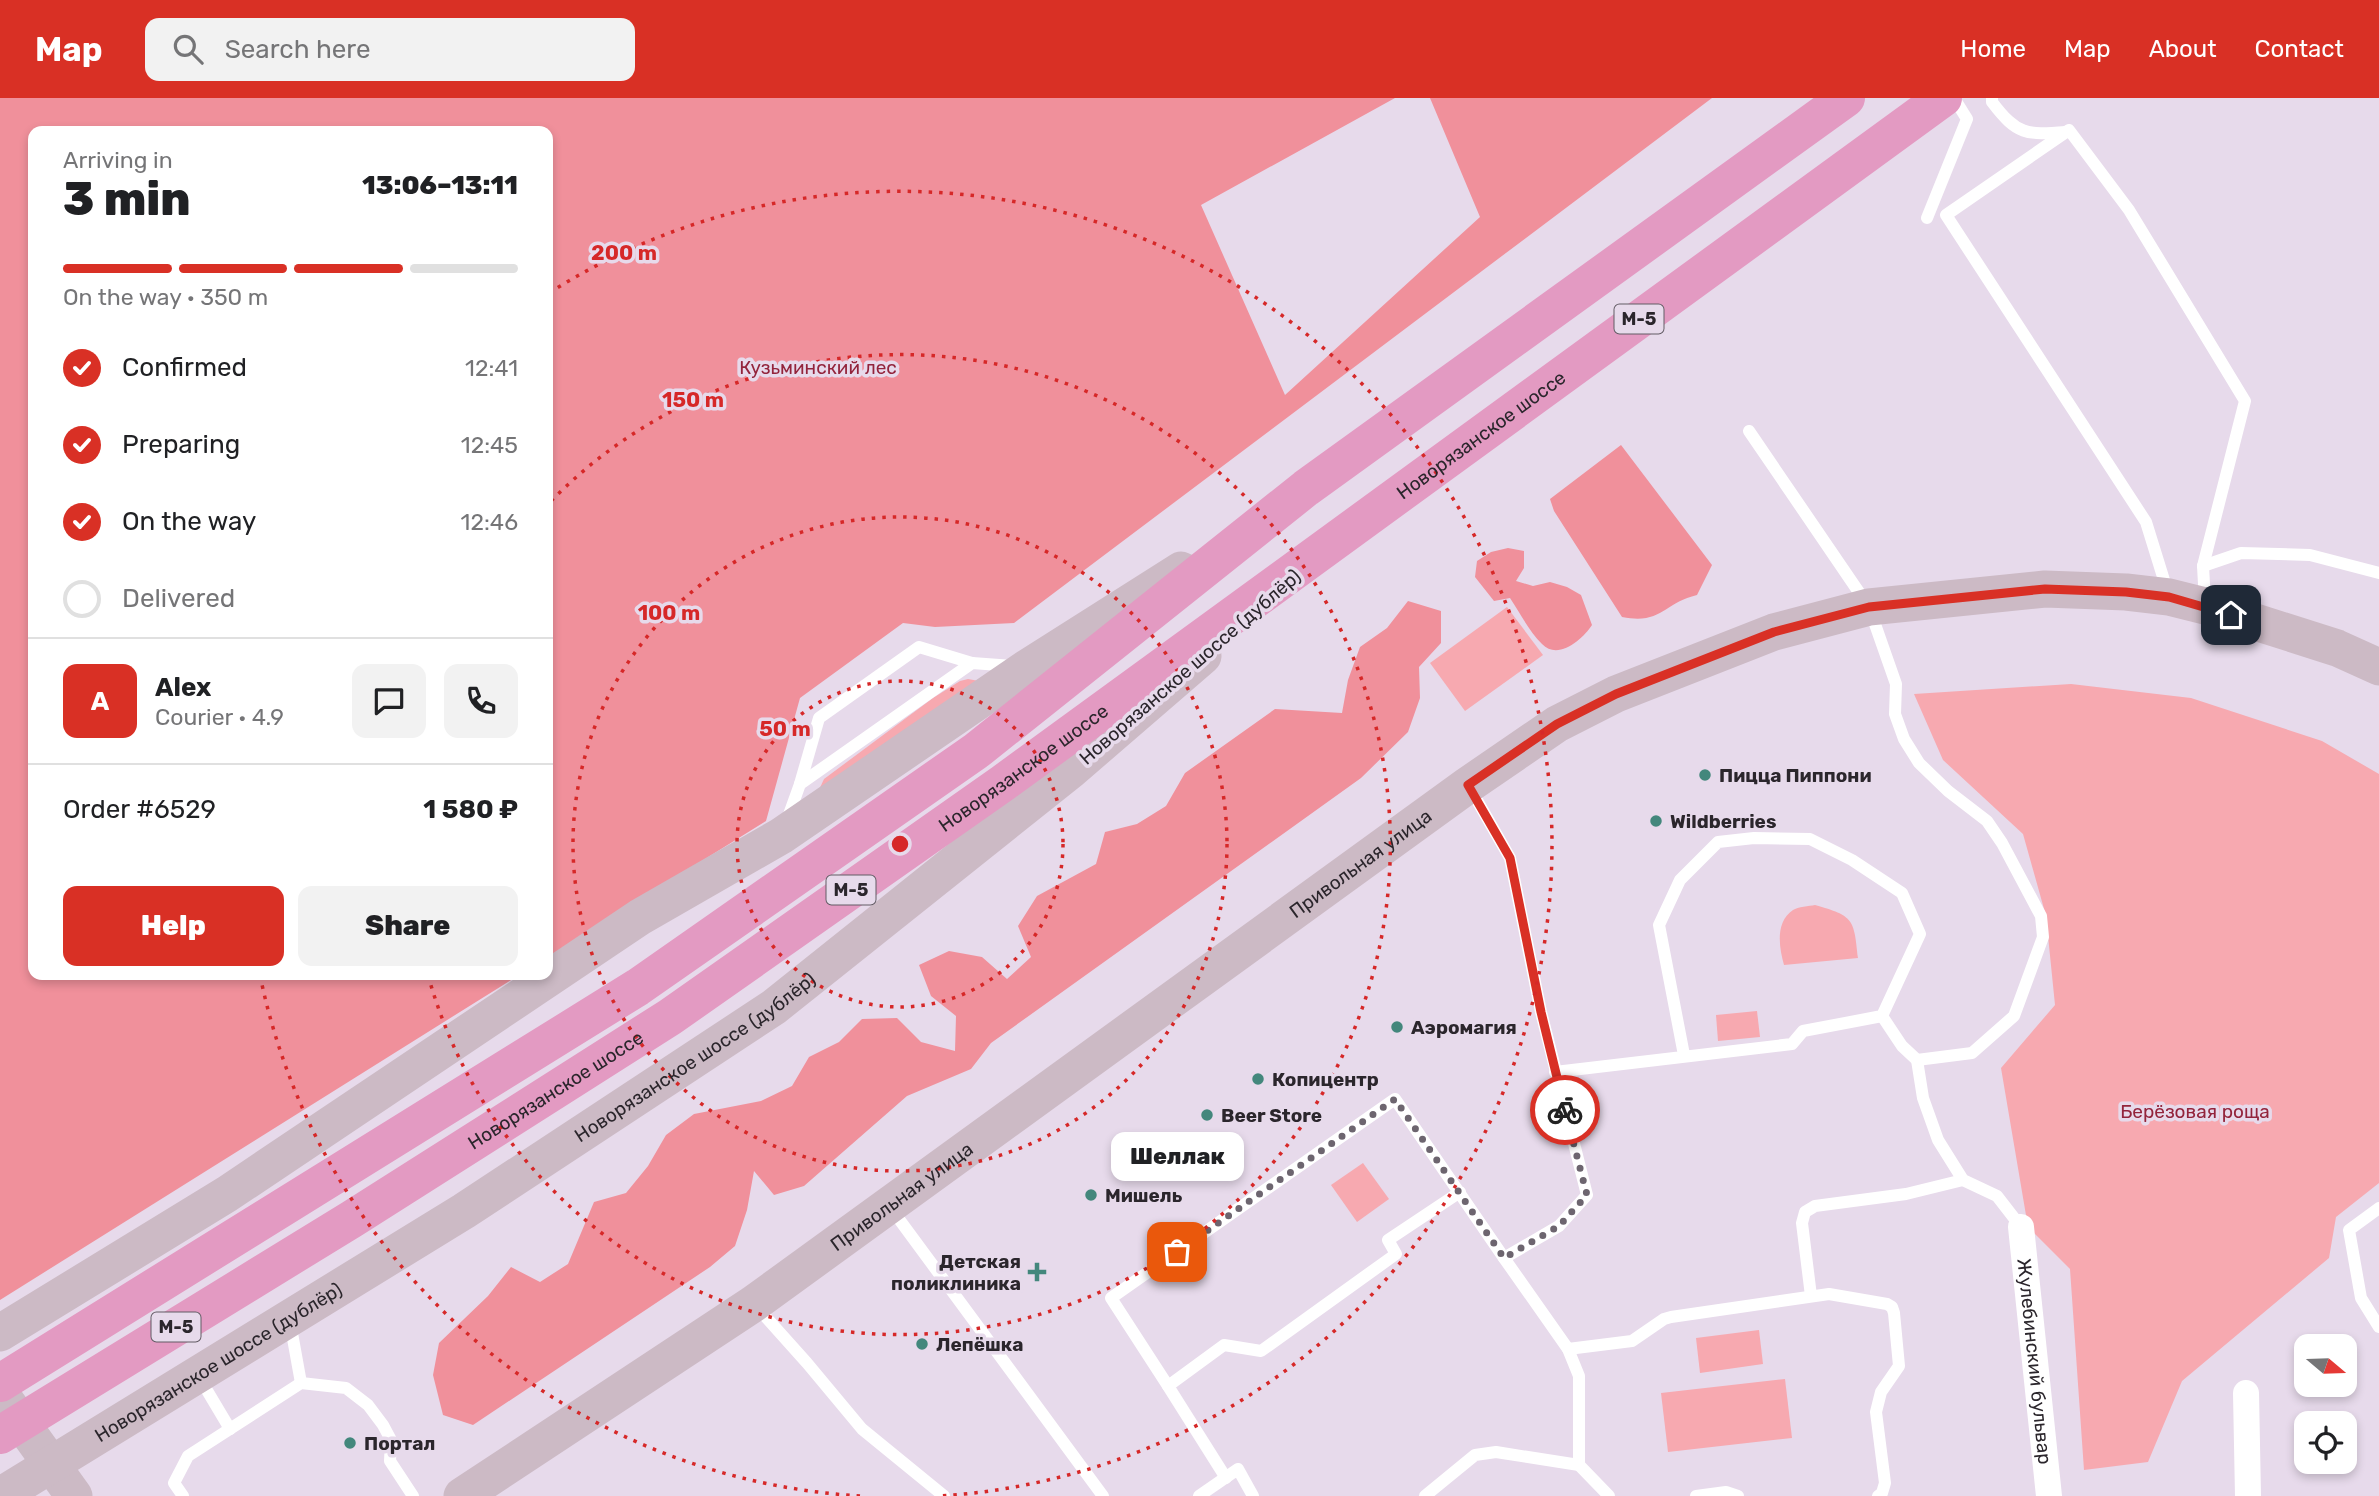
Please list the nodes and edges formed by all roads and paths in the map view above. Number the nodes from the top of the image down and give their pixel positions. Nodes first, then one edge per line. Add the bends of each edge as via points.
1 (1846, 98) edge
2 (1943, 98) edge
3 (1954, 98) edge
4 (1992, 98) edge
5 (2067, 132) junction
6 (1927, 218) dead end
7 (1749, 431) dead end
8 (1289, 502) junction
9 (1336, 541) junction
10 (2203, 566) junction
11 (2379, 573) edge
12 (2169, 597) junction
13 (2205, 606) junction
14 (1869, 607) junction
15 (896, 663) junction
16 (972, 663) junction
17 (910, 667) dead end
18 (1027, 667) junction
19 (2379, 667) edge
20 (877, 677) junction
21 (890, 681) dead end
22 (854, 693) junction
23 (868, 697) dead end
24 (800, 784) junction
25 (1468, 785) junction
26 (781, 836) junction
27 (553, 976) edge
28 (547, 980) edge
29 (1882, 1016) junction
30 (1684, 1055) junction
31 (1917, 1060) junction
32 (1555, 1072) junction
33 (1963, 1180) junction
34 (1460, 1192) junction
35 (890, 1207) junction
36 (2379, 1208) edge
37 (2021, 1227) joint
38 (1504, 1258) junction
39 (1811, 1296) junction
40 (753, 1304) junction
41 (289, 1317) junction
42 (2379, 1327) edge
43 (0, 1333) edge
44 (1568, 1349) junction
45 (197, 1373) junction
46 (0, 1383) edge
47 (301, 1383) junction
48 (1168, 1386) junction
49 (0, 1393) edge
50 (2246, 1393) dead end
51 (230, 1429) junction
52 (0, 1435) edge
53 (53, 1465) junction
54 (1579, 1465) junction
55 (1226, 1478) junction
56 (0, 1496) edge
57 (74, 1496) edge
58 (183, 1496) edge
59 (413, 1496) edge
60 (461, 1496) edge
61 (944, 1496) edge
62 (1103, 1496) edge
63 (1199, 1496) edge
64 (1254, 1496) edge
65 (1425, 1496) edge
66 (1609, 1496) edge
67 (1696, 1496) edge
68 (1738, 1496) edge
69 (1878, 1496) edge
70 (2049, 1496) edge
71 (2248, 1496) edge

1 - 8 highway, М-5
2 - 9 highway, Новорязанское шоссе / М-5
3 - 6 lane via 1967,119
4 - 5 lane via 2008,124 2030,134
5 - 10 lane via 2129,210 2245,401
5 - 12 lane via 1946,215 2146,522
7 - 14 lane
8 - 18 main road
8 - 46 highway, М-5 via 976,751 638,987
9 - 41 main road, Новорязанское шоссе (дублёр) via 1071,770 774,1007 464,1211
9 - 52 highway, Новорязанское шоссе / М-5 via 670,1017
10 - 11 lane via 2241,553 2310,555
10 - 13 lane
12 - 13 main road, Привольная улица
12 - 14 main road, Привольная улица via 2045,589
13 - 19 main road, Привольная улица via 2337,648
14 - 25 main road, Привольная улица via 1774,632 1616,694 1557,724
14 - 31 lane via 1896,684 1895,715 1904,739 1919,763 1987,821 2041,916 2043,937 2014,1016 1972,1053
15 - 16 lane via 919,647
15 - 17 lane
15 - 20 lane
16 - 18 lane
16 - 24 lane via 903,707
18 - 26 main road
20 - 21 lane
20 - 22 lane
22 - 23 lane
22 - 24 lane via 819,718
24 - 26 lane
25 - 32 lane via 1510,858
25 - 35 main road, Привольная улица
26 - 27 main road via 640,918
28 - 43 main road via 227,1194
29 - 30 lane via 1803,1031 1792,1044
29 - 30 lane via 1920,934 1902,893 1810,839 1718,842 1680,880 1659,925
29 - 31 lane
30 - 32 lane
31 - 33 lane via 1923,1098 1938,1140
32 - 38 lane via 1587,1195 1559,1226
33 - 37 lane via 1997,1196
33 - 39 lane via 1906,1194 1815,1206 1805,1212 1802,1223
34 - 38 lane
34 - 48 lane via 1388,1240 1396,1254 1261,1351 1224,1345
34 - 48 lane via 1395,1099 1111,1298
35 - 40 main road, Привольная улица
35 - 62 lane
36 - 42 lane via 2349,1230 2361,1298
37 - 70 street, Жулебинский бульвар
38 - 44 lane
39 - 44 lane via 1671,1317 1627,1342
39 - 69 lane via 1829,1294 1892,1307 1899,1366 1877,1400 1885,1483
40 - 60 main road, Привольная улица
40 - 61 lane via 862,1429
41 - 45 main road, Новорязанское шоссе (дублёр)
41 - 47 lane
44 - 54 lane via 1579,1376
45 - 51 lane
45 - 53 main road, Новорязанское шоссе (дублёр)
47 - 51 lane
47 - 59 lane via 346,1388 368,1405 391,1440 390,1461
48 - 55 lane
49 - 53 main road
50 - 71 street
51 - 58 lane via 188,1456 174,1483
53 - 56 main road, Новорязанское шоссе (дублёр)
53 - 57 main road
54 - 65 lane via 1496,1452 1475,1455
54 - 66 lane
55 - 63 lane
55 - 64 lane via 1238,1469
67 - 68 lane via 1726,1492

